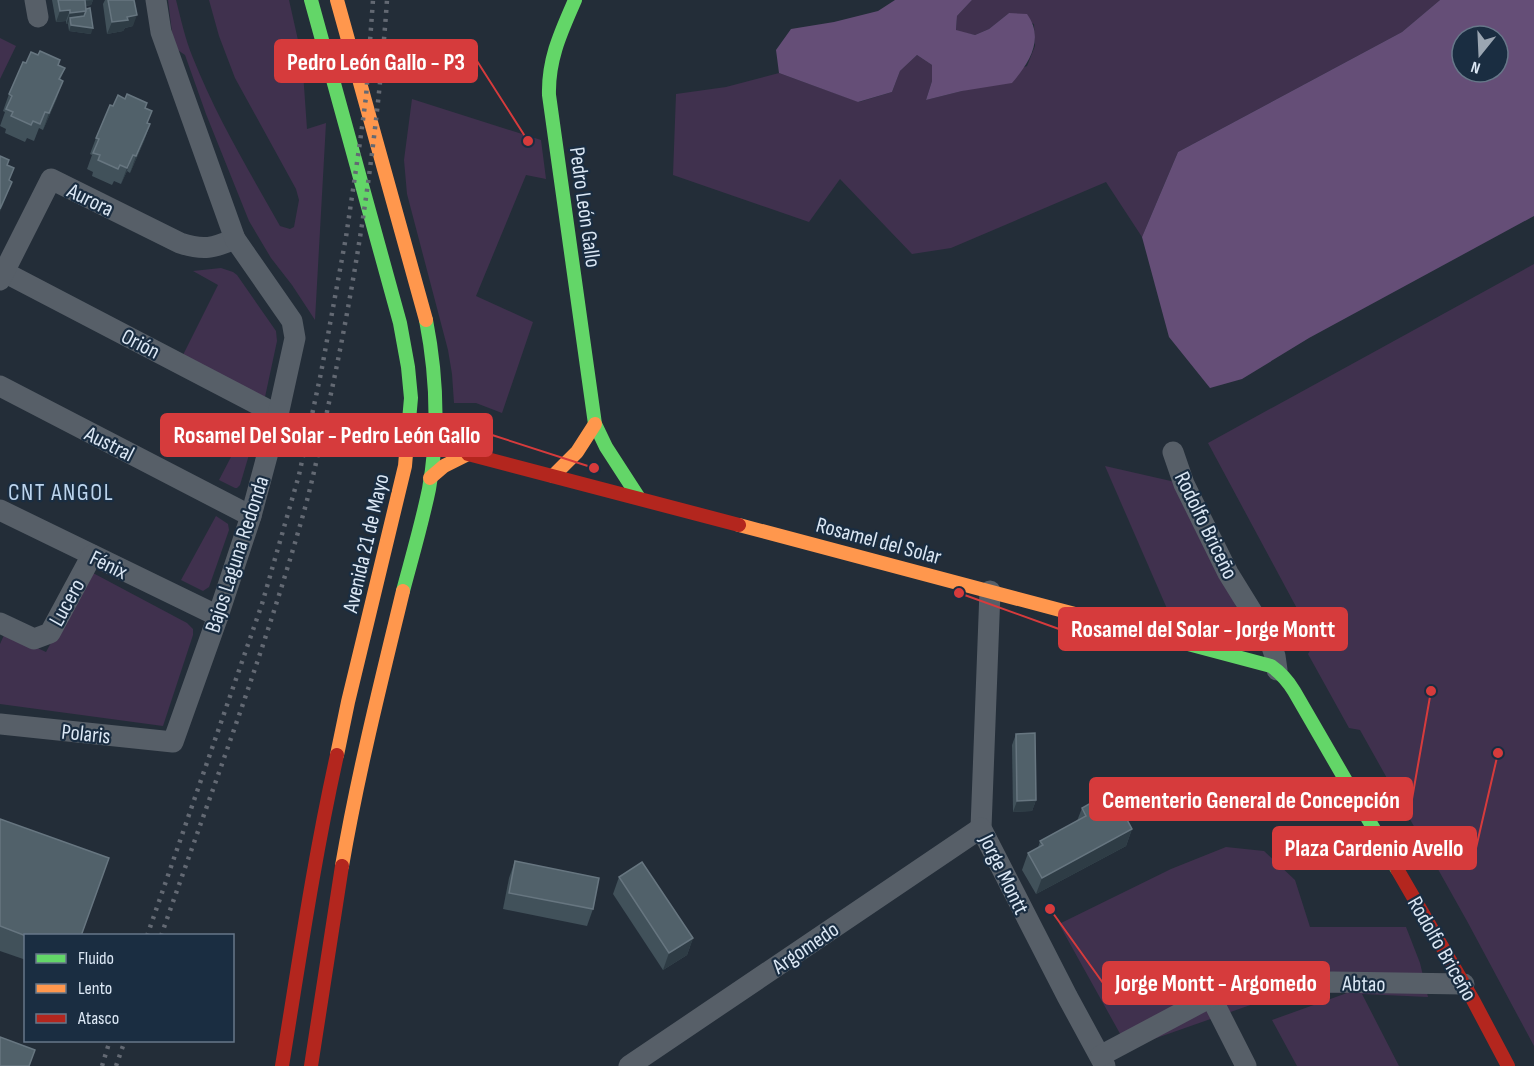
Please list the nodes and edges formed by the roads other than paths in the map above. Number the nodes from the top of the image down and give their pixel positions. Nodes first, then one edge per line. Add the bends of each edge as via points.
1 (156, 0) edge
2 (310, 0) edge
3 (337, 0) edge
4 (575, 0) edge
5 (235, 238) junction
6 (2, 276) edge
7 (0, 386) edge
8 (278, 414) junction
9 (595, 424) junction
10 (435, 426) junction
11 (1173, 452) dead end
12 (468, 454) junction
13 (553, 476) junction
14 (430, 478) junction
15 (639, 498) junction
16 (0, 510) edge
17 (251, 516) junction
18 (92, 555) junction
19 (990, 591) junction
20 (218, 616) junction
21 (0, 623) edge
22 (1277, 670) junction
23 (0, 724) edge
24 (173, 741) joint
25 (981, 828) junction
26 (1464, 984) junction
27 (1211, 997) junction
28 (1102, 1061) edge
29 (282, 1066) edge
30 (311, 1066) edge
31 (629, 1066) edge
32 (1246, 1066) edge
33 (1508, 1066) edge

1 - 5 street, Bajos Laguna Redonda via 161,32
2 - 29 main road, Avenida 21 de Mayo via 400,324 411,399 398,494 324,814
3 - 10 main road via 426,321 435,386
4 - 9 main road, Pedro León Gallo via 551,58 548,83
5 - 6 street, Aurora via 204,249 180,243 51,179
5 - 8 street, Bajos Laguna Redonda via 292,321 295,338
6 - 8 street, Orión
7 - 17 street, Austral
8 - 17 street, Bajos Laguna Redonda
9 - 13 main road via 579,451
9 - 15 main road, Pedro León Gallo
10 - 12 main road, Rosamel del Solar via 452,445
10 - 14 main road
11 - 22 street, Rodolfo Briceño via 1184,484 1228,573 1270,641
12 - 13 main road, Rosamel del Solar
12 - 14 main road
13 - 15 main road, Rosamel del Solar
14 - 30 main road via 362,759
15 - 19 main road, Rosamel del Solar
16 - 18 street, Fénix
17 - 20 street, Bajos Laguna Redonda
18 - 20 street, Fénix
18 - 21 street, Lucero via 50,633 34,639
19 - 22 main road, Rosamel del Solar
19 - 25 street, Jorge Montt
20 - 24 street, Bajos Laguna Redonda
22 - 26 main road, Rodolfo Briceño via 1305,710
23 - 24 street, Polaris
25 - 28 street, Jorge Montt
25 - 31 street, Argomedo
26 - 27 street, Abtao via 1269,983
26 - 33 main road, Rodolfo Briceño
27 - 28 street, Abtao
27 - 32 street

